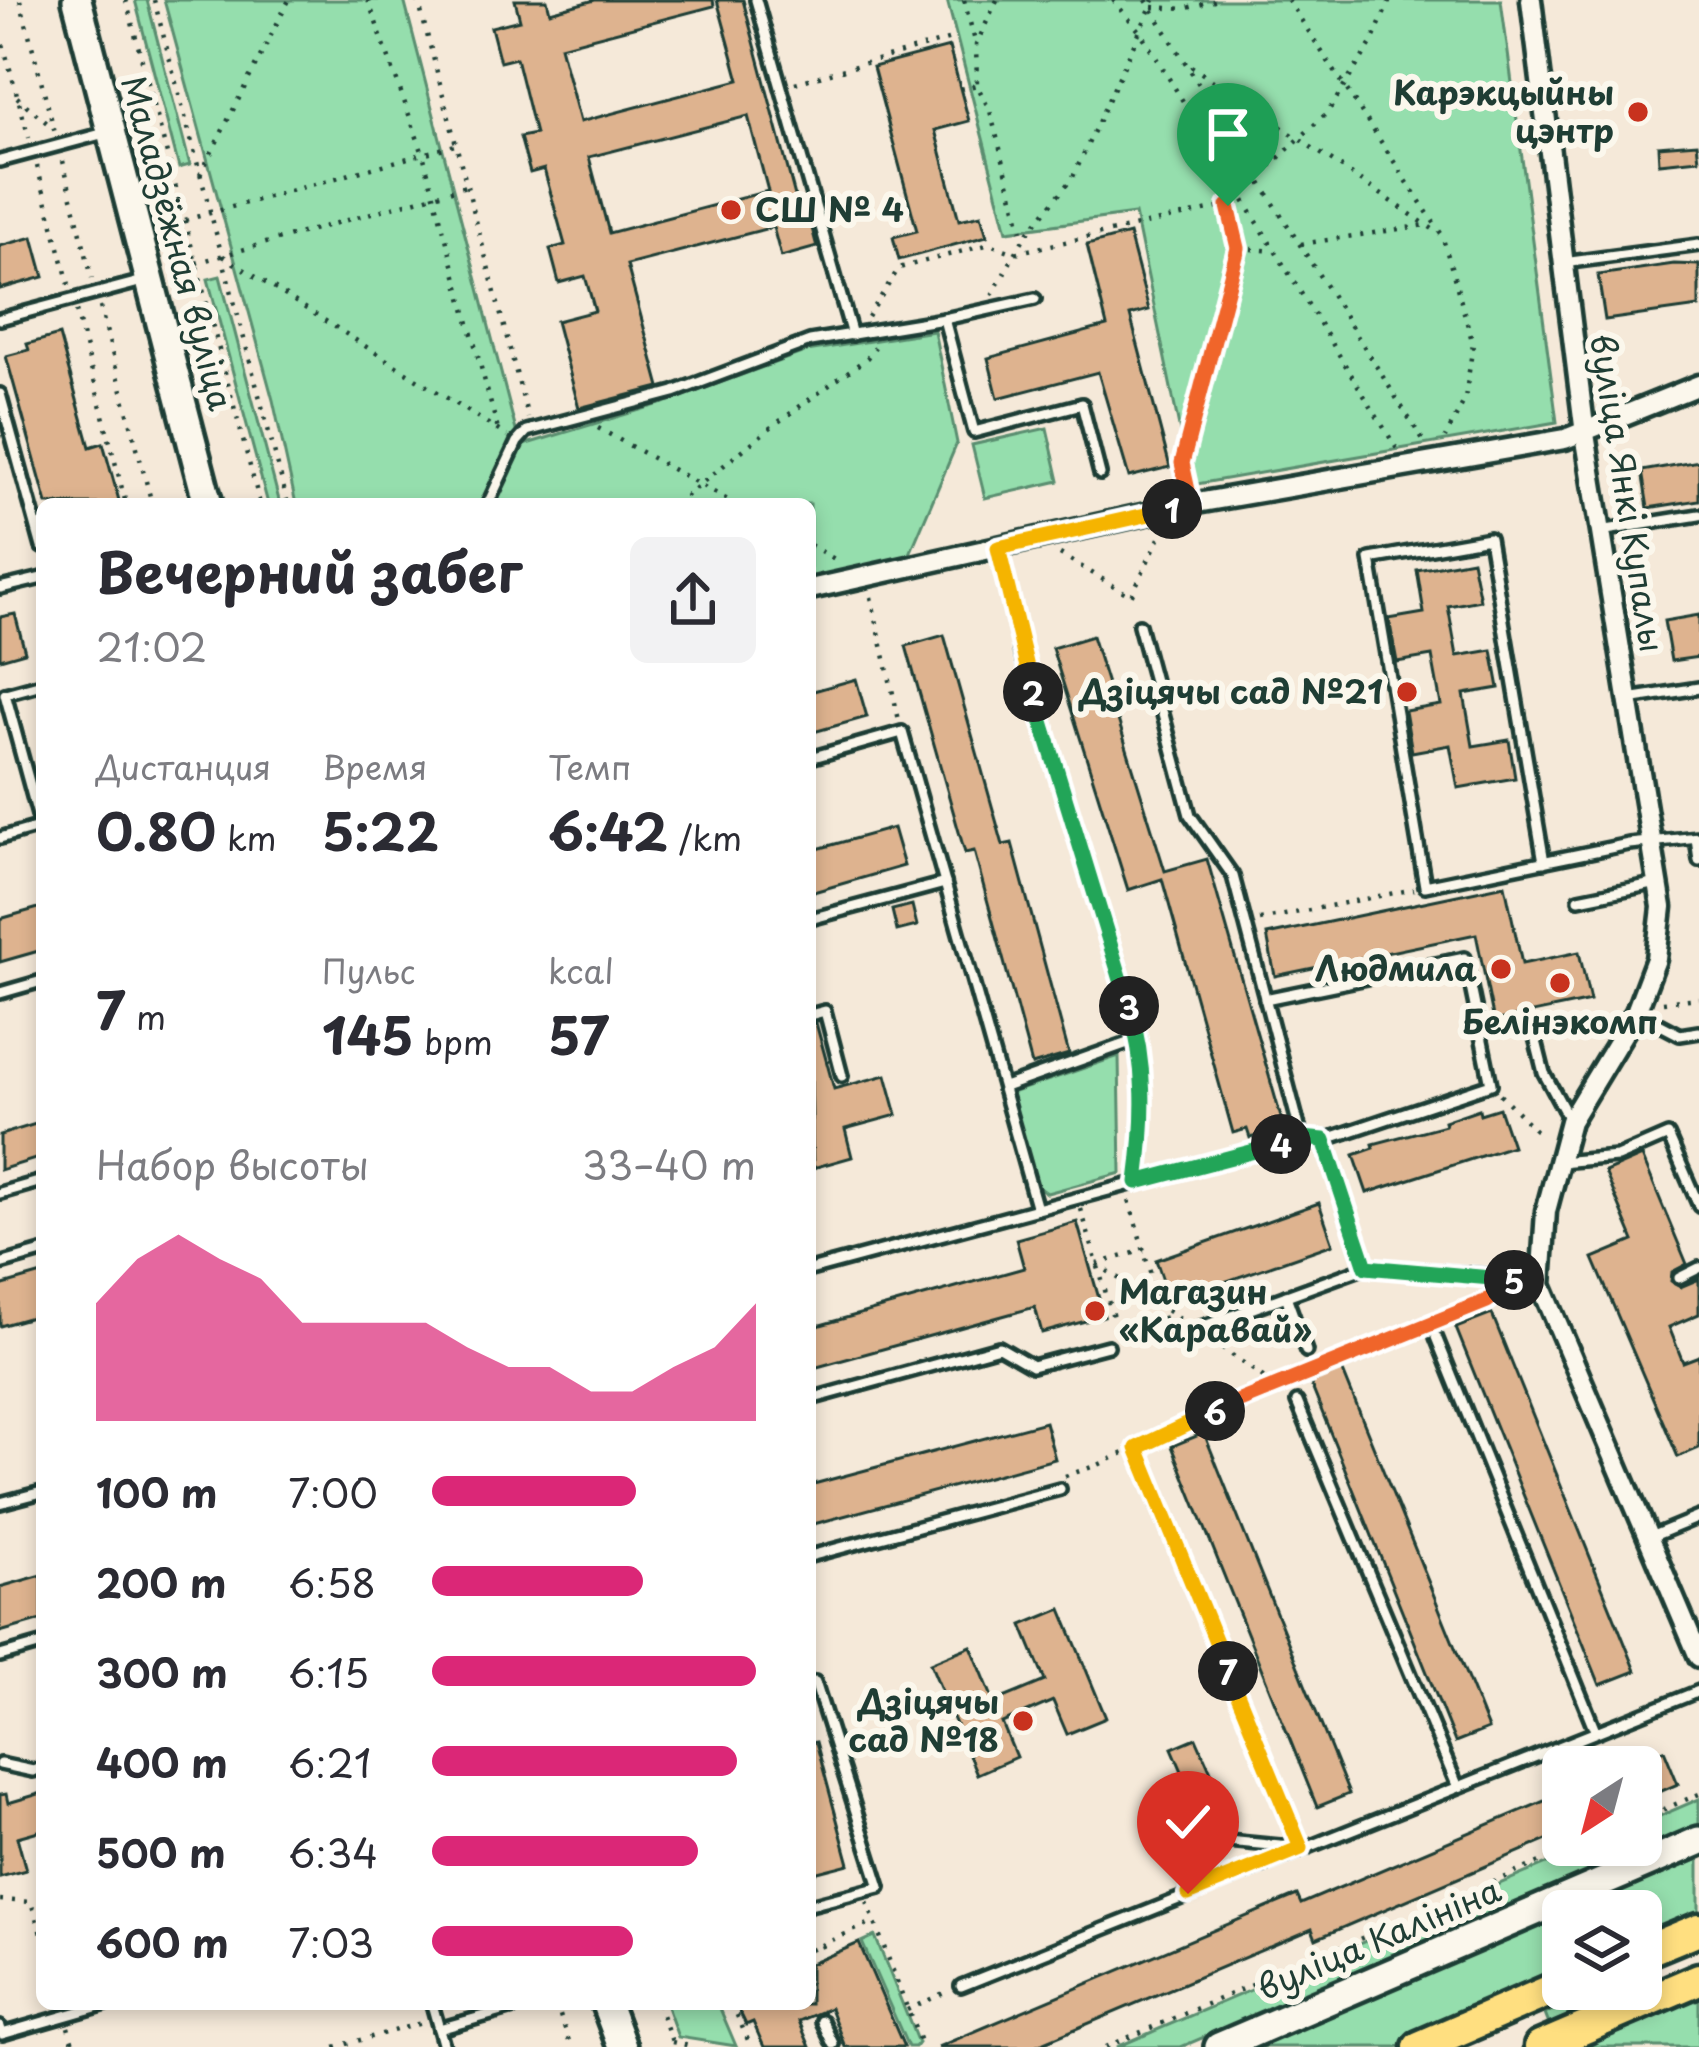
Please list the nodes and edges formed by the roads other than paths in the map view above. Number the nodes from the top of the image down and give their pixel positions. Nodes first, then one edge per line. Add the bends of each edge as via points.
1 (77, 0) edge
2 (756, 0) edge
3 (1531, 0) edge
4 (110, 131) junction
5 (0, 161) edge
6 (1699, 245) edge
7 (1563, 263) junction
8 (148, 279) junction
9 (1035, 299) dead end
10 (0, 319) edge
11 (944, 319) junction
12 (852, 335) junction
13 (1699, 386) edge
14 (0, 394) edge
15 (4, 428) edge
16 (1585, 434) junction
17 (1100, 474) dead end
18 (206, 498) edge
19 (491, 498) edge
20 (1699, 515) edge
21 (36, 528) edge
22 (1600, 531) junction
23 (36, 579) edge
24 (0, 588) edge
25 (816, 589) edge
26 (1139, 625) dead end
27 (1020, 650) road end
28 (36, 686) edge
29 (1699, 688) edge
30 (1628, 699) junction
31 (816, 756) edge
32 (36, 805) edge
33 (36, 828) edge
34 (0, 838) edge
35 (1697, 838) edge
36 (1653, 844) junction
37 (1699, 860) edge
38 (1544, 862) junction
39 (945, 883) junction
40 (1658, 883) junction
41 (1579, 899) dead end
42 (816, 917) edge
43 (36, 983) edge
44 (0, 993) edge
45 (1265, 999) junction
46 (1638, 1006) junction
47 (816, 1013) edge
48 (1699, 1032) edge
49 (1535, 1036) dead end
50 (842, 1076) dead end
51 (1004, 1088) junction
52 (1570, 1121) junction
53 (1302, 1138) junction
54 (1324, 1140) junction
55 (1559, 1162) junction
56 (36, 1183) edge
57 (0, 1193) edge
58 (1699, 1206) edge
59 (1037, 1209) junction
60 (36, 1254) edge
61 (0, 1264) edge
62 (1366, 1267) junction
63 (816, 1268) edge
64 (1699, 1268) edge
65 (1679, 1277) dead end
66 (1541, 1286) junction
67 (1286, 1296) junction
68 (1196, 1329) dead end
69 (1436, 1337) dead end
70 (1108, 1346) road end
71 (1306, 1351) dead end
72 (816, 1397) edge
73 (1298, 1402) dead end
74 (1060, 1489) road end
75 (1153, 1490) road end
76 (36, 1494) edge
77 (0, 1504) edge
78 (1699, 1517) edge
79 (1648, 1538) junction
80 (816, 1554) edge
81 (36, 1646) edge
82 (0, 1656) edge
83 (1699, 1657) edge
84 (816, 1688) edge
85 (1699, 1690) edge
86 (1595, 1730) junction
87 (0, 1764) edge
88 (36, 1770) edge
89 (1457, 1786) junction
90 (1176, 1835) dead end
91 (1699, 1841) edge
92 (1301, 1848) junction
93 (816, 1904) edge
94 (1699, 1929) edge
95 (1662, 1944) edge
96 (1699, 1979) edge
97 (961, 1986) road end
98 (1542, 1994) edge
99 (1526, 2001) junction
100 (85, 2010) edge
101 (434, 2010) edge
102 (500, 2010) edge
103 (607, 2010) edge
104 (823, 2021) dead end
105 (438, 2024) junction
106 (0, 2026) edge
107 (833, 2044) dead end
108 (1543, 2046) edge
109 (444, 2047) edge
110 (622, 2047) edge
111 (1219, 2047) edge
112 (1419, 2047) edge

1 - 4 main road, Маладзёжная вуліца
2 - 12 lane
3 - 7 street, вуліца Янкі Купалы
4 - 5 lane
4 - 8 main road, Маладзёжная вуліца
6 - 7 lane
7 - 16 street, вуліца Янкі Купалы
8 - 10 lane
8 - 18 main road, Маладзёжная вуліца
9 - 11 lane
11 - 12 lane
11 - 17 lane via 974,432 1082,404
12 - 19 lane via 527,431
13 - 16 street
14 - 15 lane
15 - 21 lane
16 - 22 street, вуліца Янкі Купалы
16 - 25 street via 1182,506
20 - 22 lane
22 - 30 street, вуліца Янкі Купалы
23 - 24 lane
26 - 45 lane via 1190,814 1233,876
27 - 51 lane via 1139,1039
28 - 32 lane via 5,694
29 - 30 lane
30 - 36 street, вуліца Янкі Купалы
31 - 39 lane via 902,732
33 - 34 lane
35 - 36 lane
35 - 37 lane
36 - 38 lane
36 - 40 street, вуліца Янкі Купалы
38 - 38 lane via 1425,886 1370,559 1489,538
39 - 42 lane
39 - 51 lane
40 - 41 lane
40 - 46 street, вуліца Янкі Купалы via 1656,958
43 - 44 lane
45 - 53 lane
45 - 54 lane via 1465,958 1491,1084
46 - 48 lane via 1680,1035
46 - 52 street, вуліца Янкі Купалы
47 - 50 lane via 825,1011
49 - 52 lane
51 - 59 lane
52 - 55 street, вуліца Янкі Купалы
53 - 54 lane
53 - 59 lane
54 - 62 lane
55 - 58 lane via 1617,1157 1668,1136
55 - 66 street, вуліца Янкі Купалы
56 - 57 lane
59 - 63 lane
60 - 61 lane
62 - 66 lane
62 - 67 lane
64 - 65 lane
66 - 79 street, вуліца Янкі Купалы
67 - 68 lane
67 - 71 lane
69 - 86 lane
70 - 72 lane via 1032,1366 999,1347
73 - 89 lane
74 - 80 lane
75 - 92 lane
76 - 77 lane
78 - 79 lane
79 - 83 street, вуліца Янкі Купалы
81 - 82 lane
84 - 93 lane via 880,1887
85 - 86 lane
86 - 89 lane
87 - 88 lane
89 - 92 lane
90 - 92 lane
91 - 111 main road, вуліца Калініна
92 - 97 lane
94 - 95 main road
96 - 108 main road
98 - 99 main road
99 - 108 main road
99 - 112 main road
100 - 106 lane via 2,2034
101 - 105 lane
102 - 105 lane
103 - 110 main road
104 - 107 lane
105 - 109 lane

